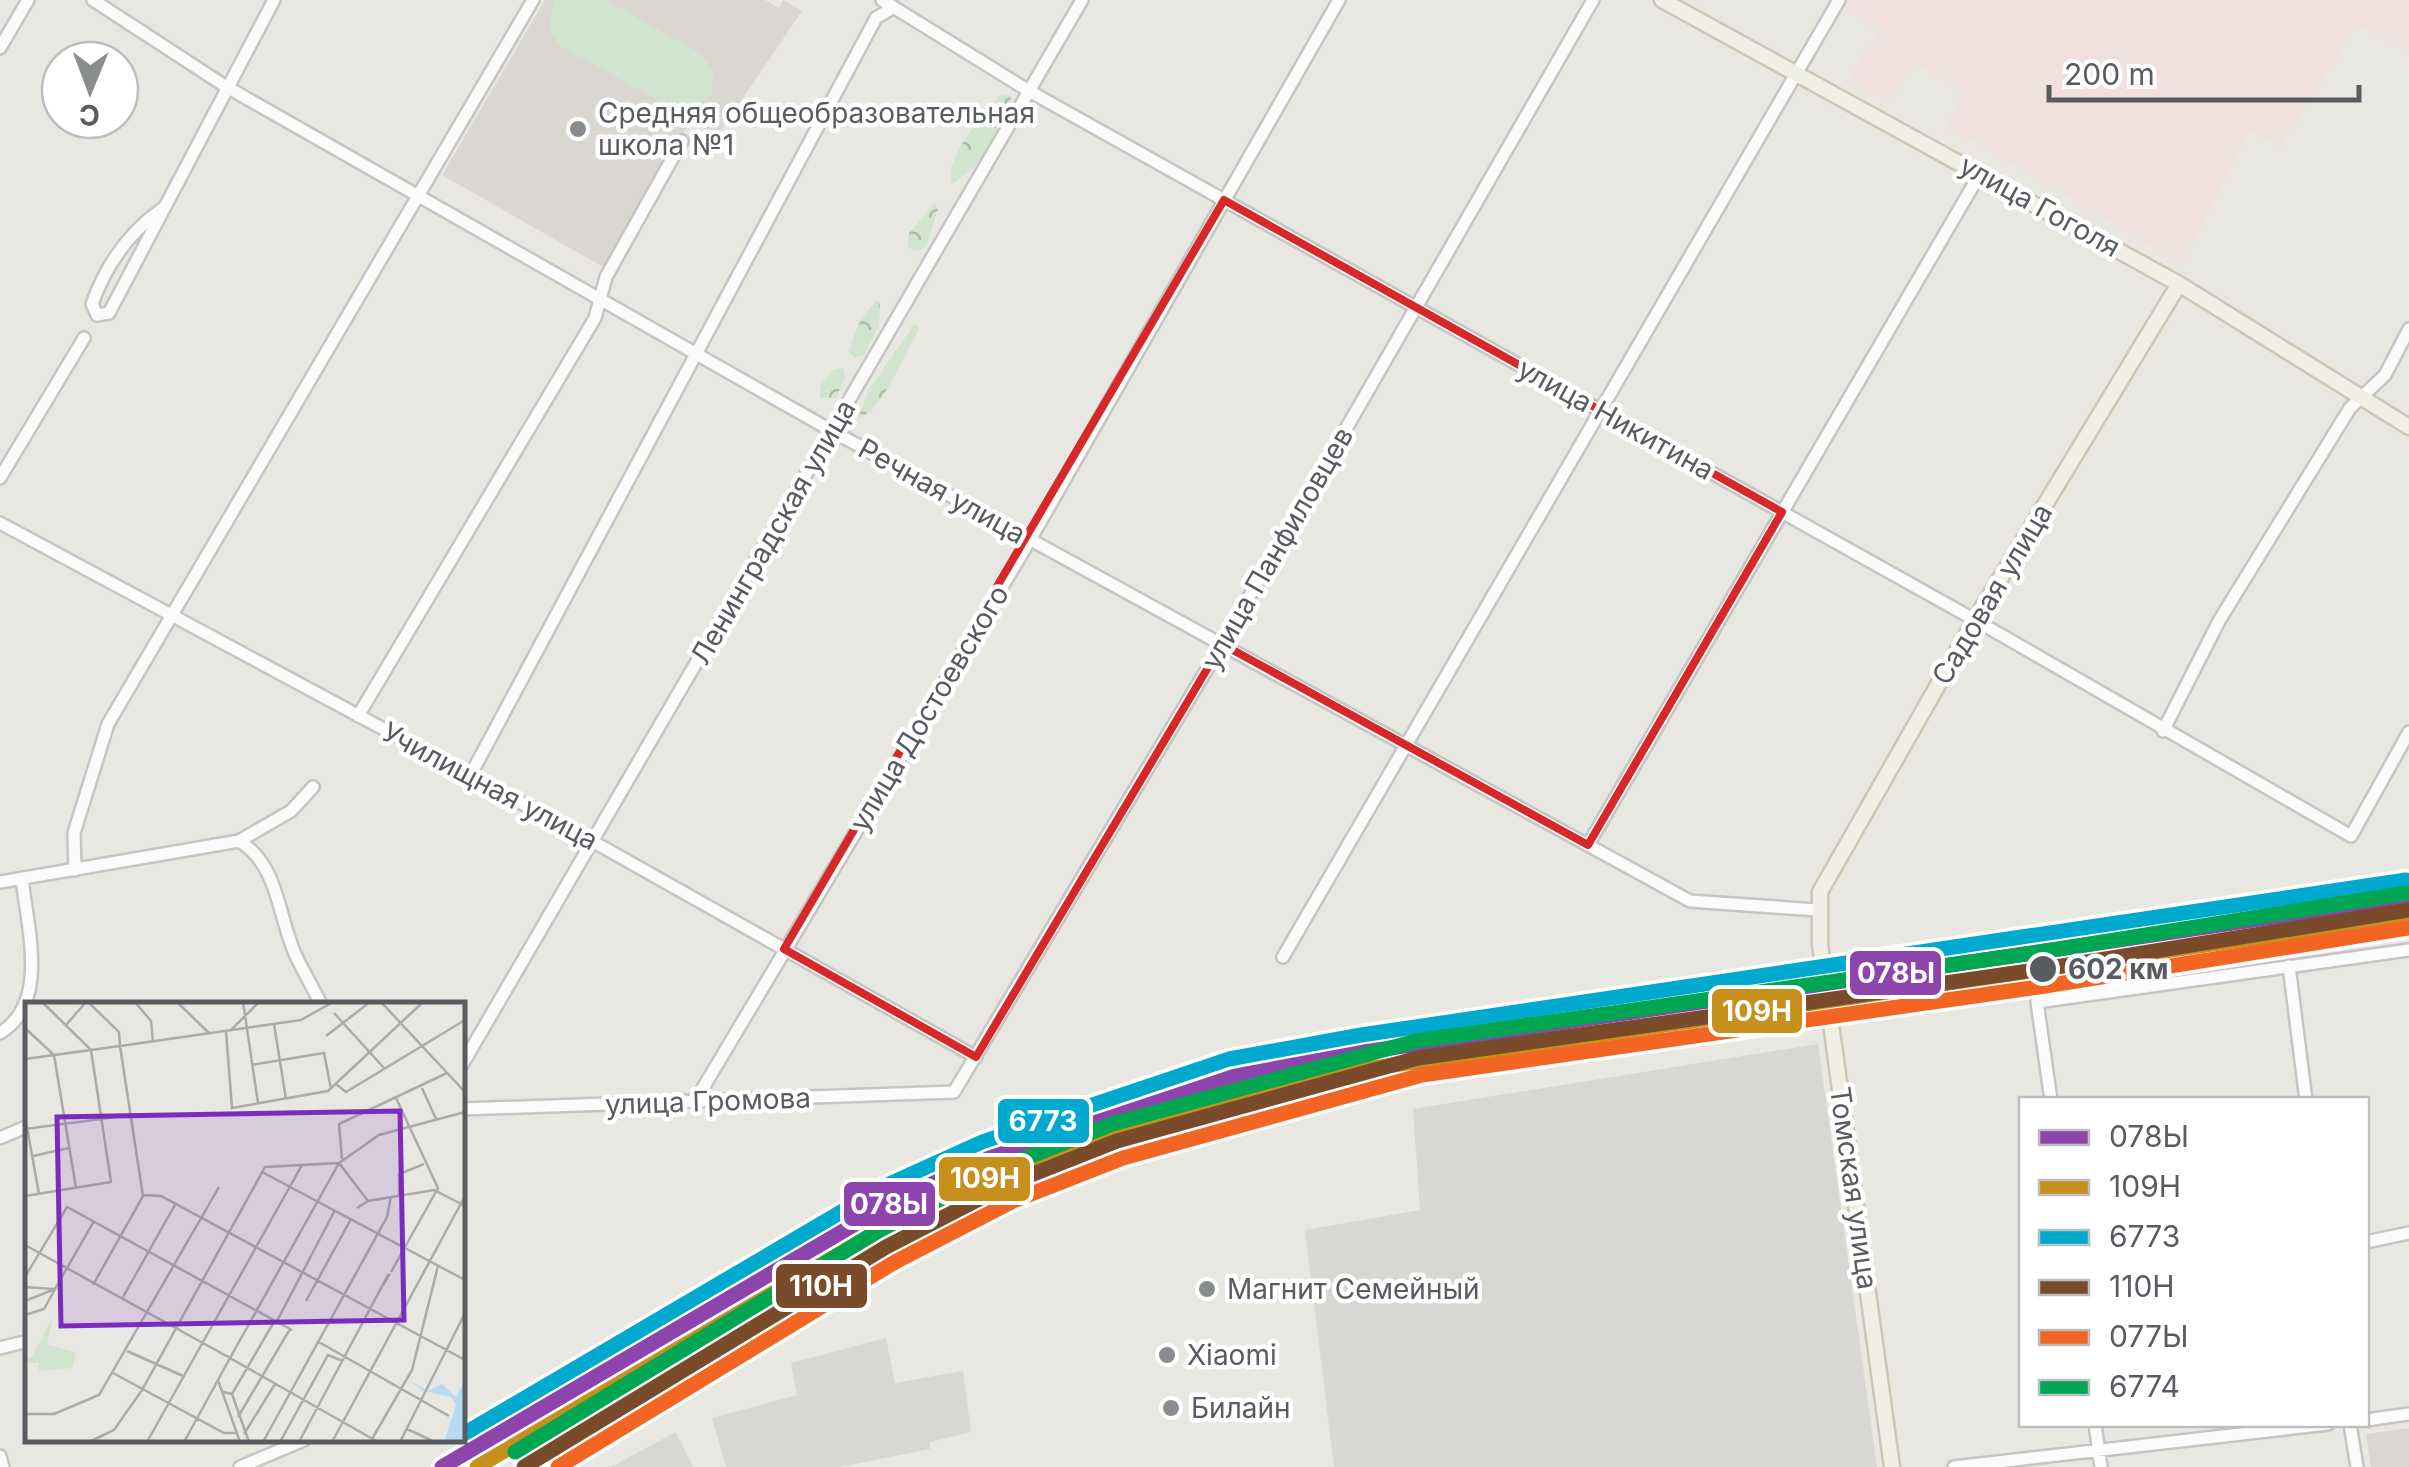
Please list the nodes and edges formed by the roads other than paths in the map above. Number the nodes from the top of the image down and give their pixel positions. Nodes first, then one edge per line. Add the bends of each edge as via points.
1 (28, 0) edge
2 (93, 0) edge
3 (274, 0) edge
4 (533, 0) edge
5 (912, 0) edge
6 (1082, 0) edge
7 (1339, 0) edge
8 (1593, 0) edge
9 (1662, 0) edge
10 (1839, 0) edge
11 (893, 7) edge
12 (0, 48) edge
13 (1794, 74) junction
14 (225, 86) junction
15 (1030, 91) junction
16 (682, 141) dead end
17 (1981, 172) junction
18 (419, 196) junction
19 (1224, 200) junction
20 (162, 210) junction
21 (2179, 284) junction
22 (597, 298) junction
23 (1416, 308) junction
24 (2409, 329) edge
25 (84, 338) dead end
26 (698, 355) junction
27 (2361, 398) junction
28 (1602, 411) junction
29 (2409, 427) edge
30 (832, 431) junction
31 (0, 478) edge
32 (1782, 512) junction
33 (0, 523) edge
34 (1030, 540) junction
35 (171, 615) junction
36 (1975, 620) junction
37 (1222, 644) junction
38 (358, 716) junction
39 (2163, 731) junction
40 (2409, 732) edge
41 (1407, 745) junction
42 (470, 776) junction
43 (313, 787) dead end
44 (239, 841) junction
45 (592, 841) junction
46 (1588, 845) junction
47 (75, 870) junction
48 (22, 878) junction
49 (0, 882) edge
50 (1817, 910) junction
51 (784, 949) junction
52 (2409, 950) edge
53 (1283, 957) dead end
54 (2288, 966) junction
55 (320, 1002) edge
56 (0, 1033) edge
57 (976, 1057) junction
58 (465, 1059) edge
59 (954, 1092) joint
60 (2050, 1097) edge
61 (2306, 1097) edge
62 (694, 1102) junction
63 (465, 1108) edge
64 (25, 1127) edge
65 (0, 1138) edge
66 (2409, 1233) edge
67 (2369, 1241) edge
68 (25, 1341) edge
69 (0, 1348) edge
70 (2409, 1414) edge
71 (2369, 1420) edge
72 (2095, 1427) edge
73 (2302, 1427) edge
74 (2350, 1427) edge
75 (299, 1442) edge
76 (2099, 1450) junction
77 (0, 1456) edge
78 (3, 1467) edge
79 (240, 1467) edge
80 (1892, 1467) edge
81 (1954, 1467) edge
82 (2101, 1467) edge
83 (2357, 1467) edge

1 - 12 street
2 - 14 street, Речная улица
3 - 14 street
4 - 18 street
5 - 11 street
6 - 15 street, Ленинградская улица
7 - 19 street, улица Достоевского
8 - 23 street, улица Панфиловцев
9 - 13 main road, улица Гоголя
10 - 13 street
11 - 15 street, улица Никитина
11 - 26 street via 876,18
13 - 17 main road, улица Гоголя
13 - 28 street
14 - 18 street, Речная улица
14 - 20 street
15 - 19 street, улица Никитина
15 - 30 street, Ленинградская улица
16 - 22 street
17 - 21 main road, улица Гоголя
17 - 32 street
18 - 22 street, Речная улица
18 - 35 street
19 - 23 street, улица Никитина
19 - 34 street, улица Достоевского
20 - 20 street via 109,313 97,315 96,292 131,232
21 - 27 main road, улица Гоголя
21 - 36 main road, Садовая улица
22 - 26 street, Речная улица
22 - 38 street via 595,318
23 - 28 street, улица Никитина
23 - 37 street, улица Панфиловцев
24 - 27 street via 2385,376
25 - 31 street
26 - 30 street, Речная улица
26 - 42 street
27 - 29 main road, улица Гоголя
27 - 39 street via 2219,622
28 - 32 street, улица Никитина
28 - 41 street
30 - 34 street, Речная улица
30 - 45 street, Ленинградская улица
32 - 36 street, улица Никитина
32 - 46 street
33 - 35 street, Училищная улица
34 - 37 street, Речная улица
34 - 51 street, улица Достоевского
35 - 38 street, Училищная улица
35 - 47 street via 108,724 74,832
36 - 39 street, улица Никитина
36 - 50 main road, Садовая улица via 1846,840
37 - 41 street, Речная улица
37 - 57 street, улица Панфиловцев
38 - 42 street, Училищная улица
39 - 40 street, улица Никитина via 2351,836
41 - 46 street, Речная улица
41 - 53 street
42 - 45 street, Училищная улица
43 - 44 street via 291,811
44 - 47 street
44 - 55 street via 257,851
45 - 51 street, Училищная улица
45 - 58 street, Ленинградская улица
46 - 50 street, Речная улица via 1690,901
47 - 48 street
48 - 49 street
48 - 56 street via 32,983 14,1024
50 - 80 main road, Томская улица
51 - 57 street, Училищная улица
51 - 62 street, улица Достоевского
52 - 54 street
54 - 60 street via 2037,1002
54 - 61 street
57 - 59 street, улица Панфиловцев
59 - 62 street, улица Громова
62 - 63 street, улица Громова
64 - 65 street
66 - 67 street
68 - 69 street
70 - 71 street
72 - 76 street
73 - 76 street
74 - 83 street
75 - 79 street
76 - 81 street
76 - 82 street
77 - 78 street

